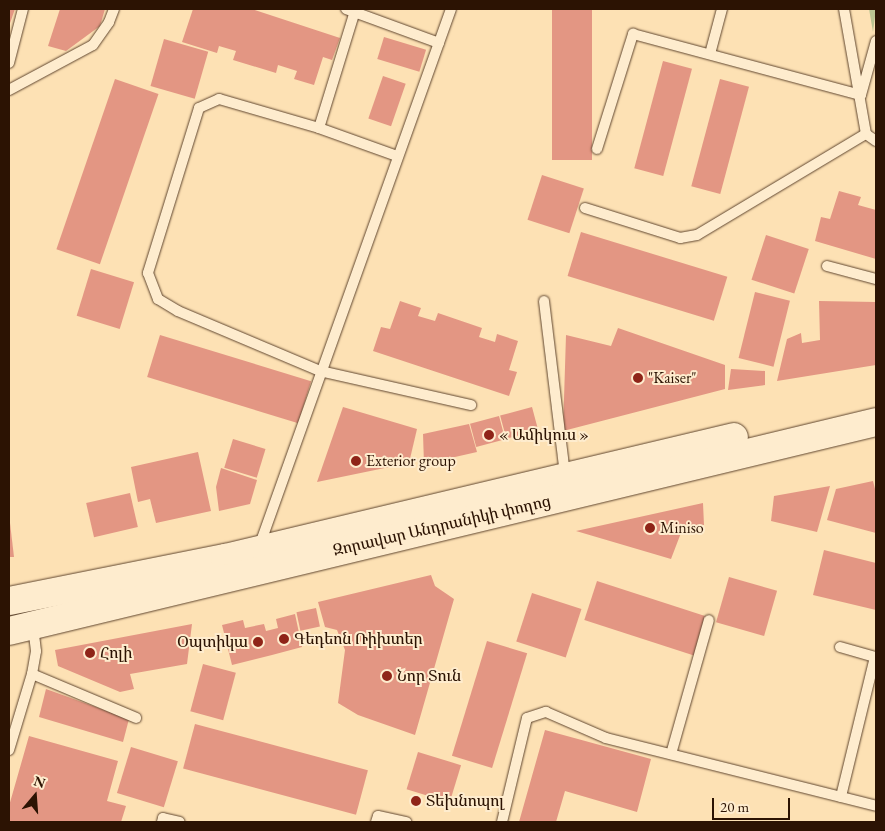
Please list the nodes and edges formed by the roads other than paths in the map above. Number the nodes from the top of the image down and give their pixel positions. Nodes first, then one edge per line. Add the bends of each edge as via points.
1 (22, 9) edge
2 (114, 9) edge
3 (452, 9) edge
4 (722, 9) edge
5 (844, 9) edge
6 (350, 10) edge
7 (876, 41) edge
8 (439, 43) junction
9 (710, 54) junction
10 (9, 63) edge
11 (9, 90) edge
12 (862, 95) junction
13 (319, 128) junction
14 (866, 134) junction
15 (876, 141) edge
16 (597, 150) dead end
17 (397, 156) junction
18 (585, 208) dead end
19 (827, 266) dead end
20 (876, 279) edge
21 (544, 301) dead end
22 (320, 371) junction
23 (471, 405) dead end
24 (876, 405) edge
25 (876, 422) edge
26 (565, 475) junction
27 (260, 560) junction
28 (9, 601) edge
29 (709, 620) dead end
30 (21, 627) edge
31 (840, 647) dead end
32 (32, 674) junction
33 (136, 718) dead end
34 (9, 750) edge
35 (671, 754) junction
36 (841, 797) junction
37 (876, 806) edge
38 (162, 822) edge
39 (180, 822) edge
40 (376, 822) edge
41 (406, 822) edge
42 (502, 822) edge

1 - 10 lane
2 - 11 lane via 93,45
3 - 8 lane
4 - 9 lane
5 - 12 lane
6 - 8 lane
6 - 13 lane
7 - 12 lane
8 - 17 lane
9 - 12 lane
9 - 16 lane via 633,34
12 - 14 lane
13 - 17 lane
13 - 22 lane via 219,99 199,108 148,274 158,299 178,311
14 - 15 lane
14 - 18 lane via 697,235 680,238
17 - 22 lane
19 - 20 lane
21 - 26 lane
22 - 23 lane
22 - 27 lane
24 - 26 main road, Զորավար Անդրանիկի փողոց
25 - 27 main road, Զորավար Անդրանիկի փողոց
26 - 27 main road, Զորավար Անդրանիկի փողոց
27 - 28 main road, Զորավար Անդրանիկի փողոց
27 - 30 main road, Զորավար Անդրանիկի փողոց
29 - 35 lane
30 - 32 lane via 36,651
31 - 36 lane via 875,657
32 - 33 lane
32 - 34 lane
35 - 36 lane
35 - 42 lane via 606,738 546,712 526,718
36 - 37 lane
38 - 39 lane via 163,818
40 - 41 lane via 378,816

